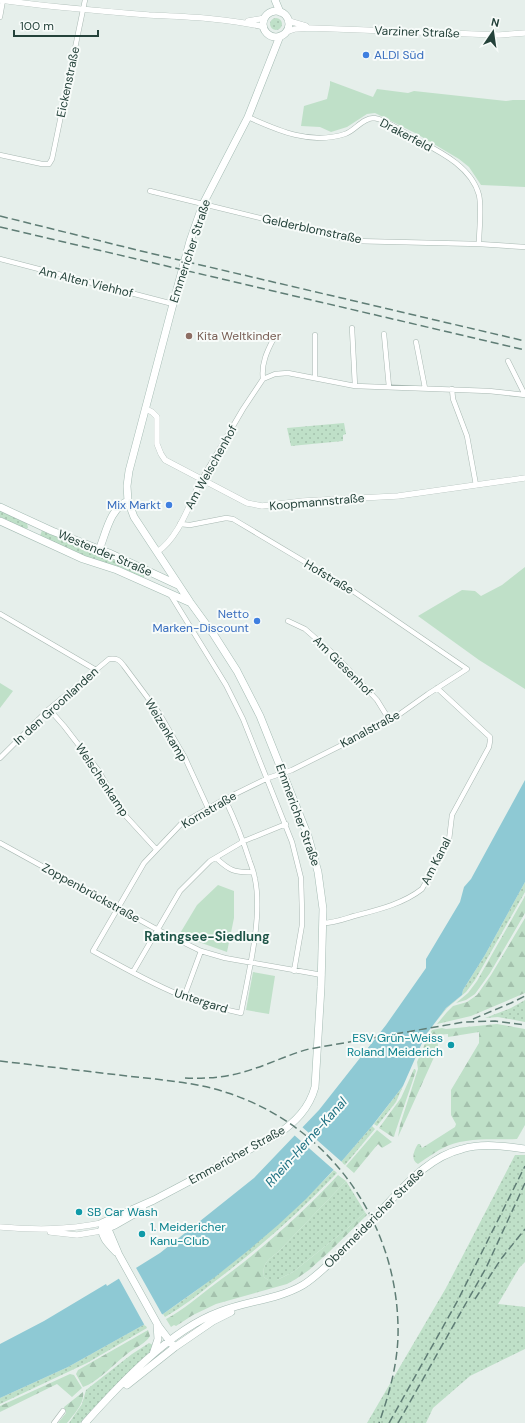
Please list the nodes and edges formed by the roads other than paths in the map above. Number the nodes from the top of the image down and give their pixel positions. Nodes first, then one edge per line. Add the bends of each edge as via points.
1 (2, 0) edge
2 (85, 0) edge
3 (271, 0) edge
4 (275, 0) edge
5 (83, 9) junction
6 (271, 12) junction
7 (280, 12) junction
8 (0, 17) edge
9 (265, 18) junction
10 (289, 21) junction
11 (243, 22) junction
12 (264, 27) junction
13 (310, 28) junction
14 (286, 32) junction
15 (525, 33) edge
16 (272, 36) junction
17 (280, 36) junction
18 (272, 56) junction
19 (248, 117) junction
20 (0, 155) edge
21 (150, 191) dead end
22 (203, 204) junction
23 (479, 244) junction
24 (525, 248) edge
25 (0, 259) edge
26 (173, 304) junction
27 (352, 328) dead end
28 (384, 334) dead end
29 (315, 336) dead end
30 (274, 338) dead end
31 (416, 342) dead end
32 (508, 362) dead end
33 (315, 378) junction
34 (263, 379) junction
35 (355, 386) junction
36 (389, 387) junction
37 (425, 388) junction
38 (452, 389) junction
39 (525, 395) edge
40 (146, 409) junction
41 (525, 478) edge
42 (202, 479) junction
43 (476, 485) junction
44 (128, 501) junction
45 (0, 507) edge
46 (0, 521) edge
47 (32, 522) junction
48 (180, 524) junction
49 (25, 533) junction
50 (99, 550) junction
51 (157, 552) junction
52 (178, 585) junction
53 (169, 593) junction
54 (186, 598) junction
55 (178, 606) junction
56 (0, 614) edge
57 (288, 621) dead end
58 (115, 658) joint
59 (467, 669) joint
60 (96, 670) junction
61 (437, 688) junction
62 (49, 709) junction
63 (390, 720) junction
64 (0, 758) edge
65 (283, 773) junction
66 (268, 778) junction
67 (225, 799) junction
68 (208, 808) junction
69 (286, 824) junction
70 (244, 841) junction
71 (0, 842) edge
72 (156, 849) junction
73 (216, 858) junction
74 (253, 872) junction
75 (118, 908) junction
76 (323, 923) junction
77 (158, 930) junction
78 (93, 951) joint
79 (201, 951) junction
80 (250, 963) junction
81 (294, 971) junction
82 (133, 972) junction
83 (322, 975) junction
84 (184, 997) junction
85 (525, 1149) edge
86 (154, 1200) junction
87 (102, 1223) junction
88 (0, 1227) edge
89 (32, 1229) junction
90 (105, 1230) junction
91 (251, 1303) junction
92 (158, 1325) junction
93 (170, 1341) junction
94 (175, 1347) junction
95 (151, 1357) junction
96 (104, 1403) junction
97 (63, 1411) dead end
98 (54, 1423) edge
99 (85, 1423) edge

1 - 5 street
1 - 8 street
2 - 5 street, Eickenstraße
3 - 6 main road
4 - 7 main road
5 - 11 street
5 - 20 street, Eickenstraße via 52,159 49,164 42,164
6 - 7 main road
6 - 9 main road
7 - 10 main road
9 - 11 street
9 - 12 main road
10 - 13 street, Varziner Straße
10 - 14 main road
11 - 12 street
12 - 16 main road
13 - 14 street, Varziner Straße
13 - 15 street, Varziner Straße via 499,35
14 - 17 main road
16 - 17 main road
16 - 18 main road, Emmericher Straße
17 - 18 main road, Emmericher Straße
18 - 19 main road, Emmericher Straße
19 - 22 main road, Emmericher Straße
19 - 23 street, Drakerfeld via 274,129 308,138 345,134 369,118 378,119 397,129 453,161 470,178 479,195
21 - 22 street, Gelderblomstraße
22 - 23 street, Gelderblomstraße via 354,241
22 - 26 main road, Emmericher Straße
23 - 24 street, Gelderblomstraße
25 - 26 street, Am Alten Viehhof
26 - 40 main road, Emmericher Straße
27 - 35 street
28 - 36 street
29 - 33 street
30 - 34 street, Am Welschenhof via 267,351 262,370
31 - 37 street
32 - 39 street
33 - 34 street via 288,373
33 - 35 street
34 - 42 street, Am Welschenhof
35 - 36 street
36 - 37 street
37 - 38 street
38 - 39 street
38 - 43 street via 453,399 467,436
40 - 42 street, Koopmannstraße via 157,417 157,444 165,460
40 - 44 main road, Emmericher Straße via 129,471
41 - 43 street, Koopmannstraße
42 - 43 street, Koopmannstraße via 247,503 262,506 399,496
42 - 48 street, Am Welschenhof
44 - 50 main road via 121,503 113,514
44 - 51 main road, Emmericher Straße via 136,521
45 - 47 main road, Westender Straße
46 - 49 main road, Westender Straße
47 - 49 main road via 32,528
47 - 50 main road, Westender Straße
48 - 51 street, Am Welschenhof via 167,544
48 - 59 street, Hofstraße via 233,519 347,587
49 - 53 main road, Westender Straße
50 - 52 main road, Westender Straße
51 - 52 main road, Emmericher Straße
52 - 53 main road via 174,592
52 - 54 main road, Emmericher Straße
53 - 54 main road, Westender Straße
53 - 55 street, Emmericher Straße
54 - 55 street
54 - 65 main road, Emmericher Straße via 240,676 260,716
55 - 66 street, Emmericher Straße via 233,699
56 - 60 street
57 - 63 street, Am Giesenhof via 305,629 336,656 377,700
58 - 60 street, In den Groonlanden via 109,659
58 - 68 street, Weizenkamp via 121,661 159,713
59 - 61 street, Kanalstraße
60 - 62 street, In den Groonlanden
61 - 63 street, Kanalstraße
61 - 76 street, Am Kanal via 490,737 485,753 452,815 449,840 422,889 415,894 388,907
62 - 64 street, In den Groonlanden
62 - 72 street, Welschenkamp via 98,770 123,813
63 - 65 street, Kanalstraße
65 - 66 street, Kanalstraße
65 - 76 main road, Emmericher Straße via 308,836 318,872
66 - 67 street, Kornstraße
66 - 69 street, Emmericher Straße
67 - 68 street, Kornstraße
67 - 70 street, Untergard
68 - 72 street, Kornstraße via 181,824
69 - 70 street
69 - 81 street, Emmericher Straße via 301,878 302,926
70 - 73 street
70 - 74 street, Untergard
71 - 75 street, Zoppenbrückstraße
72 - 75 street, Kornstraße via 144,863
73 - 74 street via 232,871
73 - 77 street via 180,891
74 - 80 street, Untergard via 257,919
75 - 77 street, Zoppenbrückstraße
75 - 78 street, Kornstraße
76 - 83 main road, Emmericher Straße
77 - 79 street, Zoppenbrückstraße
77 - 82 street
78 - 82 street, Untergard
79 - 80 street, Zoppenbrückstraße
79 - 84 street
80 - 81 street, Zoppenbrückstraße
80 - 84 street, Untergard via 241,1013
81 - 83 street, Zoppenbrückstraße
82 - 84 street, Untergard
83 - 86 main road, Emmericher Straße via 316,1079 313,1094 304,1112 277,1135
85 - 91 main road, Obermeidericher Straße via 475,1146 450,1152 412,1178 350,1244 313,1278 292,1291
86 - 87 main road, Emmericher Straße
86 - 90 main road, Emmericher Straße via 142,1210
87 - 89 street via 65,1229
87 - 90 main road
88 - 89 street
89 - 90 street via 77,1235
90 - 92 main road via 105,1240 119,1255
91 - 93 main road, Obermeidericher Straße via 217,1312 192,1325
91 - 94 main road, Obermeidericher Straße via 223,1315
92 - 93 main road
92 - 95 main road via 158,1339
93 - 94 main road
93 - 95 main road
94 - 96 main road
95 - 96 main road
96 - 99 main road
97 - 98 street

